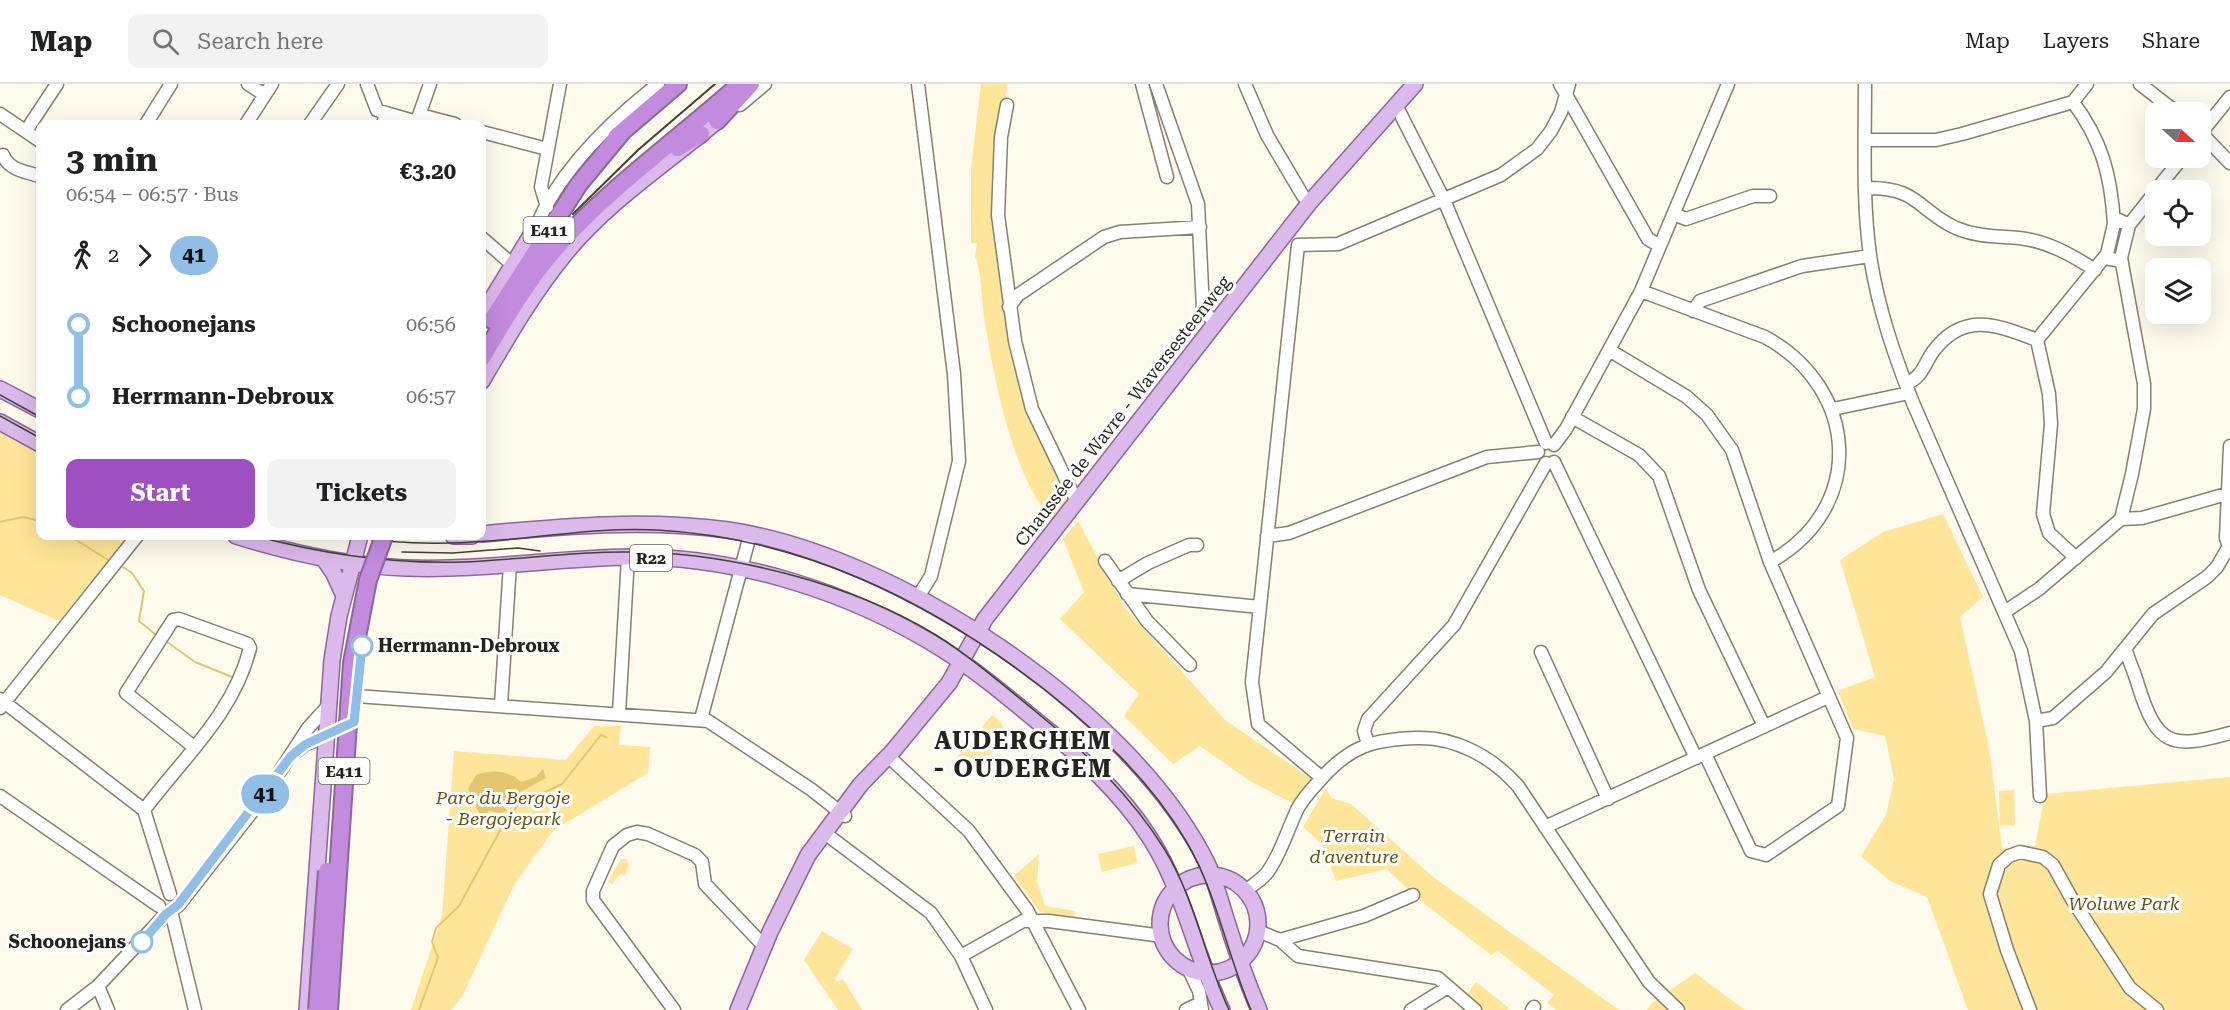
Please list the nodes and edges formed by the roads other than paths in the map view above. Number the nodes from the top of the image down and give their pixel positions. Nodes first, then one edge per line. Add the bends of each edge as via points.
1 (57, 84) edge
2 (171, 84) edge
3 (248, 84) edge
4 (338, 84) edge
5 (367, 84) edge
6 (430, 84) edge
7 (560, 84) edge
8 (740, 84) edge
9 (751, 84) edge
10 (765, 84) edge
11 (918, 84) edge
12 (1142, 84) edge
13 (1156, 84) edge
14 (1245, 84) edge
15 (1414, 84) edge
16 (1560, 84) edge
17 (1728, 84) edge
18 (1865, 84) edge
19 (2087, 84) edge
20 (2140, 84) edge
21 (670, 86) edge
22 (268, 89) edge
23 (1568, 90) edge
24 (2230, 97) edge
25 (2073, 102) junction
26 (2163, 102) edge
27 (1007, 105) dead end
28 (1393, 107) junction
29 (0, 114) edge
30 (384, 119) edge
31 (148, 120) edge
32 (249, 120) edge
33 (313, 120) edge
34 (418, 120) edge
35 (717, 121) junction
36 (2211, 121) edge
37 (26, 131) junction
38 (623, 131) junction
39 (486, 133) edge
40 (701, 135) junction
41 (36, 138) edge
42 (1865, 140) junction
43 (2211, 143) edge
44 (547, 149) junction
45 (3, 154) dead end
46 (2230, 162) edge
47 (647, 163) junction
48 (2174, 168) edge
49 (36, 176) edge
50 (1167, 177) dead end
51 (2165, 180) edge
52 (1866, 188) junction
53 (1770, 196) dead end
54 (1444, 200) junction
55 (1310, 202) junction
56 (2145, 205) edge
57 (547, 207) junction
58 (1674, 214) junction
59 (2114, 224) junction
60 (2129, 225) junction
61 (537, 227) junction
62 (1200, 227) junction
63 (1285, 235) junction
64 (486, 242) edge
65 (1298, 245) junction
66 (1660, 246) junction
67 (2107, 254) junction
68 (1870, 256) junction
69 (2121, 258) junction
70 (514, 266) junction
71 (2095, 270) junction
72 (1641, 291) junction
73 (1010, 307) junction
74 (486, 309) edge
75 (1693, 311) junction
76 (1216, 324) junction
77 (486, 337) edge
78 (2037, 340) junction
79 (1609, 350) junction
80 (486, 375) edge
81 (0, 389) edge
82 (1908, 389) junction
83 (36, 409) edge
84 (1833, 410) junction
85 (1572, 417) junction
86 (0, 422) edge
87 (36, 442) edge
88 (1546, 446) junction
89 (2230, 446) edge
90 (1550, 463) junction
91 (2229, 494) edge
92 (1080, 499) junction
93 (2121, 519) junction
94 (486, 534) edge
95 (750, 535) junction
96 (1267, 536) junction
97 (134, 540) edge
98 (251, 540) edge
99 (359, 540) edge
100 (371, 540) edge
101 (383, 540) edge
102 (389, 540) edge
103 (1197, 545) dead end
104 (2229, 550) edge
105 (628, 557) junction
106 (2076, 558) junction
107 (324, 559) junction
108 (1105, 561) dead end
109 (1770, 562) junction
110 (352, 564) junction
111 (510, 564) junction
112 (379, 566) junction
113 (742, 570) junction
114 (1118, 581) junction
115 (1127, 594) junction
116 (344, 596) junction
117 (918, 597) junction
118 (1260, 607) junction
119 (2006, 611) junction
120 (978, 632) junction
121 (2126, 650) junction
122 (1540, 652) dead end
123 (961, 663) junction
124 (1190, 665) dead end
125 (356, 696) junction
126 (1828, 697) junction
127 (1, 703) edge
128 (329, 705) junction
129 (501, 705) junction
130 (619, 713) junction
131 (701, 719) junction
132 (2036, 721) junction
133 (354, 722) junction
134 (1764, 726) junction
135 (2230, 733) edge
136 (327, 736) junction
137 (1368, 744) junction
138 (194, 747) junction
139 (291, 756) junction
140 (888, 756) junction
141 (1701, 756) junction
142 (1322, 778) junction
143 (0, 796) edge
144 (2040, 796) dead end
145 (1608, 798) junction
146 (144, 810) junction
147 (842, 813) junction
148 (1545, 827) junction
149 (830, 837) junction
150 (805, 865) junction
151 (1212, 875) junction
152 (1176, 888) junction
153 (1246, 891) junction
154 (1413, 895) dead end
155 (169, 905) junction
156 (1032, 921) junction
157 (1258, 932) junction
158 (1161, 933) junction
159 (1280, 940) junction
160 (764, 946) junction
161 (961, 956) junction
162 (1239, 963) junction
163 (1188, 968) junction
164 (1205, 973) junction
165 (99, 986) junction
166 (1448, 987) junction
167 (1194, 1008) edge
168 (67, 1010) edge
169 (108, 1010) edge
170 (195, 1010) edge
171 (307, 1010) edge
172 (317, 1010) edge
173 (329, 1010) edge
174 (336, 1010) edge
175 (674, 1010) edge
176 (738, 1010) edge
177 (986, 1010) edge
178 (1079, 1010) edge
179 (1222, 1010) edge
180 (1259, 1010) edge
181 (1411, 1010) edge
182 (1475, 1010) edge
183 (1678, 1010) edge
184 (2030, 1010) edge
185 (2157, 1010) edge

1 - 37 street
2 - 31 street
3 - 22 street
4 - 33 street
5 - 30 street
6 - 34 street
7 - 44 street
8 - 47 highway, E411
9 - 35 highway
10 - 35 street
11 - 117 street via 954,374 959,461 931,576
12 - 50 street
13 - 62 street via 1195,194
14 - 55 street via 1267,135
15 - 28 main road, Chaussée de Wavre - Waversesteenweg
16 - 23 street
17 - 58 street
18 - 42 street
19 - 25 street
20 - 26 street
21 - 38 highway, E411
21 - 57 street via 616,121 584,156
22 - 32 street
23 - 54 street via 1551,131 1537,149 1500,175
23 - 66 street via 1648,239
24 - 36 street
25 - 42 street via 1936,140
25 - 59 street via 2102,151
27 - 73 street via 1001,137 998,215
28 - 54 street via 1400,113
28 - 55 main road, Chaussée de Wavre - Waversesteenweg
29 - 37 street
30 - 34 street
35 - 40 main road
37 - 41 street
38 - 61 highway via 563,189
38 - 77 highway, E411 via 579,184
39 - 44 street
40 - 47 highway
40 - 80 main road via 592,225 565,254
42 - 52 street
43 - 46 street
44 - 57 street via 541,187
45 - 49 street via 6,163
47 - 77 highway, E411 via 603,200 554,251
48 - 51 street
52 - 68 street
52 - 71 street via 1905,193 1954,227 1986,236 2039,242 2064,251
53 - 58 street via 1753,196 1686,219
54 - 65 street via 1338,244
54 - 88 street
55 - 63 main road, Chaussée de Wavre - Waversesteenweg
56 - 60 street
57 - 61 street
58 - 66 street
59 - 60 street via 2119,220
59 - 67 street
60 - 69 street
61 - 70 main road
62 - 73 street via 1120,232 1104,237 1018,295
62 - 76 street via 1203,310
63 - 65 street
63 - 76 main road, Chaussée de Wavre - Waversesteenweg
64 - 70 street
65 - 96 street
66 - 72 street
67 - 69 street via 2109,259
67 - 71 street
68 - 75 street via 1802,266 1700,301
68 - 82 street via 1887,331
69 - 93 street via 2144,384 2144,409 2133,474
70 - 74 main road
71 - 78 street
72 - 75 street
72 - 79 street
73 - 92 street via 1032,409 1073,494
75 - 84 street via 1783,347 1812,375
76 - 92 main road, Chaussée de Wavre - Waversesteenweg
78 - 82 street via 1990,323 1971,325 1942,341
78 - 106 street via 2051,424 2043,514 2049,533
79 - 85 street
79 - 109 street via 1687,397 1719,429 1732,450
81 - 83 main road
82 - 84 street
82 - 119 street
84 - 109 street via 1839,449 1830,500 1799,542
85 - 88 street
85 - 134 street via 1639,455 1659,476 1699,590
86 - 87 main road
88 - 90 street via 1539,459
88 - 90 street via 1558,453
88 - 96 street via 1487,457 1289,533
89 - 91 street
90 - 137 street via 1454,625 1368,719
90 - 141 street
91 - 93 street via 2142,518
91 - 104 street
92 - 120 main road, Chaussée de Wavre - Waversesteenweg
93 - 106 street
94 - 95 main road, R22 via 650,523
95 - 113 street
95 - 117 main road, R22 via 849,566
96 - 118 street
97 - 127 street
98 - 107 main road, R22
99 - 110 main road
100 - 172 highway, E411, bridge via 348,614 341,662
101 - 173 highway, E411, bridge via 368,580 352,663
102 - 112 main road
103 - 114 street via 1148,563
104 - 121 street via 2207,577 2153,614
105 - 111 main road, R22
105 - 113 main road, R22 via 687,560
105 - 130 street
106 - 119 street
107 - 110 main road, R22
107 - 116 main road
108 - 114 street
109 - 126 street
110 - 112 main road, R22
110 - 116 main road
111 - 112 main road, R22 via 410,569
111 - 129 street
112 - 125 main road via 365,622
113 - 123 main road, R22 via 819,590 870,611 927,640
113 - 131 street
114 - 115 street
115 - 118 street
115 - 124 street
116 - 128 main road via 332,660
117 - 120 main road, R22
118 - 142 street via 1252,682 1258,724
119 - 132 street via 2021,651
120 - 123 main road, Chaussée de Wavre - Waversesteenweg
120 - 151 main road, R22 via 1093,721 1139,767 1189,833
121 - 132 street via 2053,718
121 - 135 street via 2146,712 2160,732 2185,742
122 - 145 street
123 - 140 main road, Chaussée de Wavre - Waversesteenweg
123 - 152 main road, R22 via 1066,744 1112,790 1150,837
125 - 129 street
125 - 133 main road
126 - 134 street
126 - 141 street via 1847,738 1838,806 1766,855 1750,851
127 - 146 street
128 - 136 main road
128 - 139 street via 308,728
129 - 130 street
130 - 131 street
131 - 147 street via 777,766
132 - 144 street
133 - 136 main road
133 - 174 main road
134 - 141 street
136 - 139 street via 306,744
136 - 171 main road
137 - 142 street via 1338,760
137 - 148 street via 1431,738 1472,750 1504,771
138 - 138 street via 126,693 173,620 178,619 250,648 232,699
138 - 146 street
139 - 155 street via 192,887
140 - 147 main road, Chaussée de Wavre - Waversesteenweg
140 - 156 street via 969,831
141 - 145 street
142 - 153 street via 1299,805 1270,869
143 - 155 street
145 - 148 street
146 - 155 street
147 - 149 main road, Chaussée de Wavre - Waversesteenweg
147 - 150 main road, Chaussée de Wavre - Waversesteenweg via 808,855
148 - 183 street via 1649,982
149 - 150 main road, Chaussée de Wavre - Waversesteenweg
149 - 161 street via 931,913
150 - 160 main road, Chaussée de Wavre - Waversesteenweg
151 - 152 main road via 1193,878
151 - 153 main road
151 - 162 main road, R22
152 - 158 main road via 1163,909
152 - 164 main road, R22
153 - 157 main road via 1256,910
154 - 159 street via 1364,916
155 - 165 street via 155,928
155 - 170 street
156 - 158 street
156 - 161 street via 1023,921
156 - 178 street
157 - 159 street
157 - 162 main road
158 - 163 main road via 1170,954
159 - 166 street via 1298,956 1438,978
160 - 175 street via 705,884 702,862 695,855 648,834 627,835 613,846 593,891 593,900
160 - 176 main road, Chaussée de Wavre - Waversesteenweg
161 - 177 street
162 - 164 main road via 1220,972
162 - 180 main road, R22
163 - 164 main road
163 - 167 street via 1199,991
164 - 179 main road, R22
165 - 168 street
165 - 169 street
166 - 181 street
166 - 182 street
184 - 185 street via 1990,894 1999,865 2020,852 2043,857 2053,865 2130,988

